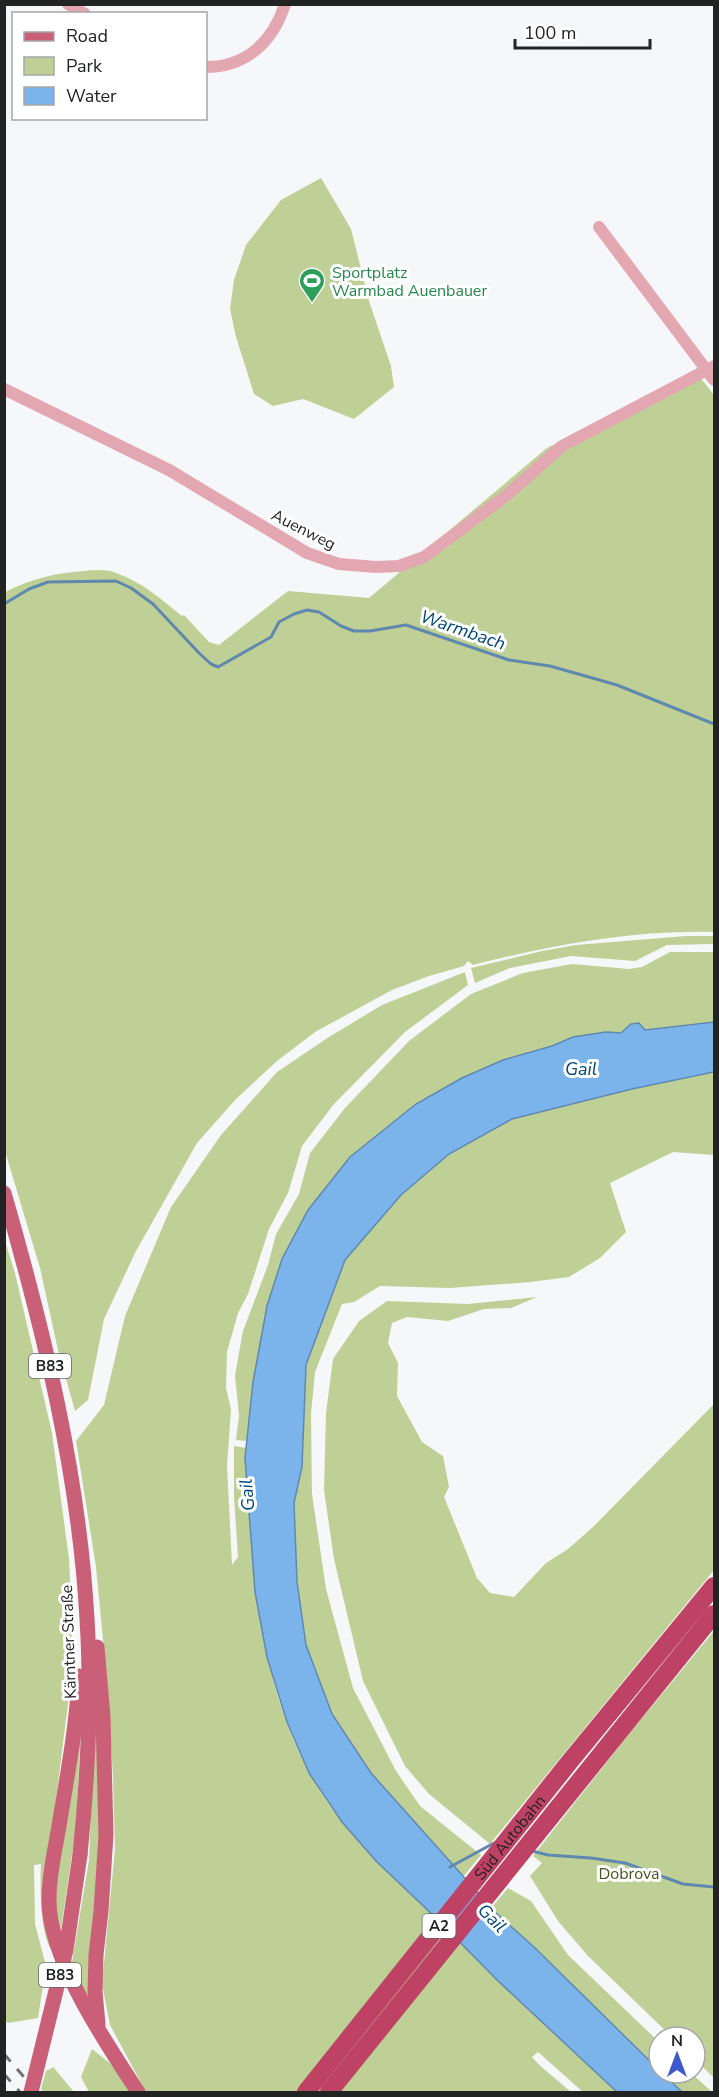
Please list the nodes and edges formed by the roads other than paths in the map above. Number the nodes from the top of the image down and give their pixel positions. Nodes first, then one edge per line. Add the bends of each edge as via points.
1 (68, 4) edge
2 (285, 4) edge
3 (82, 12) edge
4 (207, 67) edge
5 (599, 227) dead end
6 (712, 372) edge
7 (4, 389) edge
8 (4, 1193) edge
9 (714, 1586) edge
10 (714, 1614) edge
11 (87, 1620) junction
12 (88, 1639) junction
13 (99, 2030) junction
14 (31, 2092) edge
15 (138, 2092) edge
16 (306, 2092) edge
17 (329, 2092) edge

1 - 3 street
2 - 4 street via 276,28 257,51 233,63
5 - 6 street, Auenweg
6 - 7 street, Auenweg via 562,446 507,495 424,557 382,567 345,565 307,552 169,470
8 - 11 main road, Kärntner Straße / B83 via 46,1346 61,1423 79,1532
9 - 16 highway, Süd Autobahn / A2
10 - 17 highway, Süd Autobahn / A2
11 - 12 main road, Kärntner Straße / B83
11 - 13 main road via 97,1648 106,1811 95,1992
12 - 13 main road via 80,1655 74,1732 49,1899 52,1928 67,1968
12 - 14 main road, Kärntner Straße / B83, bridge via 89,1725 80,1855 66,1950
13 - 15 main road

